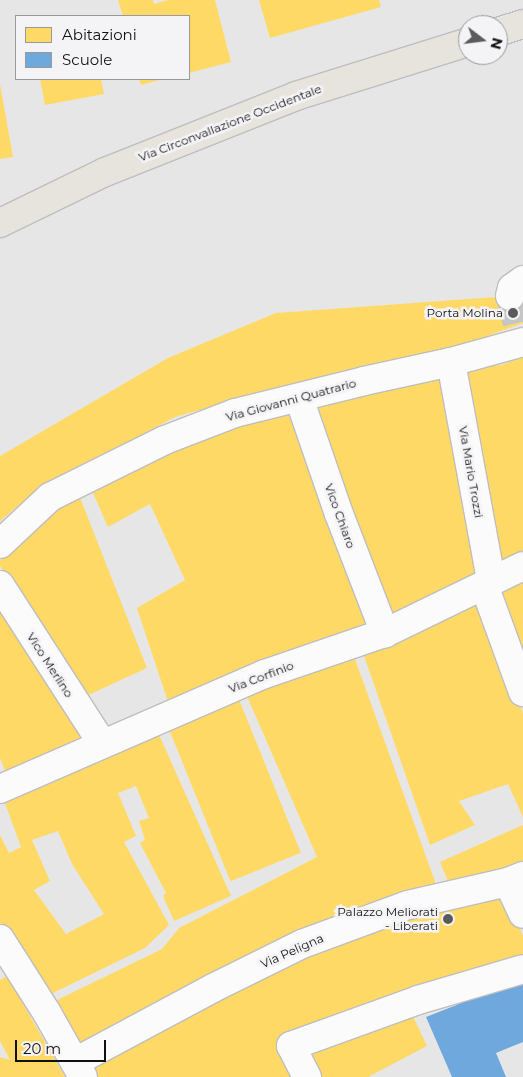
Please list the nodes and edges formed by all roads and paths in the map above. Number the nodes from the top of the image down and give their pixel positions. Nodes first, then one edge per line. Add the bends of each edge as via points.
1 (523, 24) edge
2 (508, 29) edge
3 (458, 45) edge
4 (0, 224) edge
5 (521, 337) edge
6 (452, 362) junction
7 (298, 398) junction
8 (0, 544) edge
9 (523, 566) edge
10 (487, 583) junction
11 (0, 586) edge
12 (385, 633) junction
13 (523, 692) edge
14 (102, 744) junction
15 (1, 787) edge
16 (515, 879) edge
17 (523, 914) edge
18 (0, 939) edge
19 (523, 969) edge
20 (79, 1070) edge
21 (307, 1077) edge

1 - 2 main road
3 - 4 main road, Via Circonvallazione Occidentale via 296,96 105,172
5 - 6 street, Via Giovanni Quatrario
6 - 7 street, Via Giovanni Quatrario
6 - 10 street, Via Mario Trozzi
7 - 8 street, Via Giovanni Quatrario via 234,413 165,440 50,497
7 - 12 street, Vico Chiaro
9 - 10 street, Via Corfinio
10 - 12 street, Via Corfinio
10 - 13 street, Via Mario Trozzi
11 - 14 street, Vico Merlino
12 - 14 street, Via Corfinio via 265,674
14 - 15 street, Via Corfinio
16 - 17 street
16 - 20 street, Via Peligna via 408,905 302,944 213,988
18 - 20 street
19 - 21 street via 418,1000 291,1046

